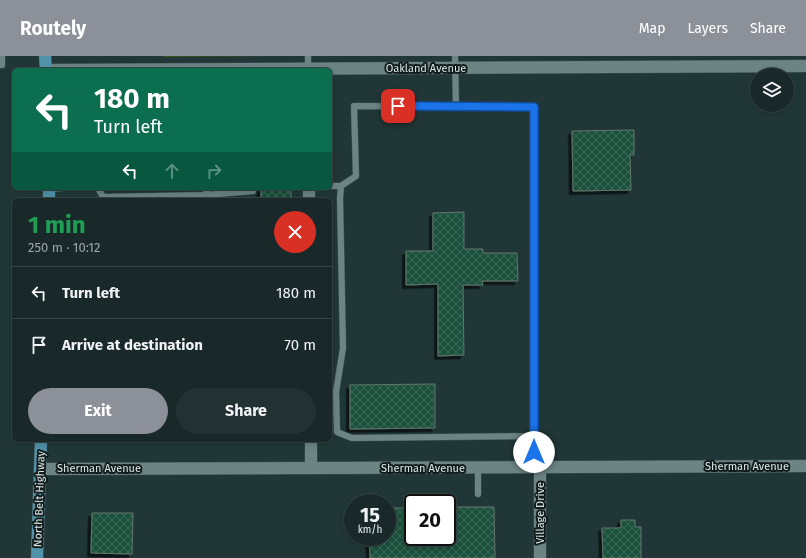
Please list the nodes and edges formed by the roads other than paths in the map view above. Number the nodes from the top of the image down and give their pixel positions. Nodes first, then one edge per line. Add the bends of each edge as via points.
1 (2, 56) edge
2 (45, 56) edge
3 (308, 56) edge
4 (455, 62) edge
5 (538, 62) edge
6 (1, 65) edge
7 (806, 66) edge
8 (46, 68) edge
9 (308, 68) edge
10 (329, 68) edge
11 (456, 107) junction
12 (332, 186) edge
13 (341, 186) junction
14 (99, 190) edge
15 (253, 190) edge
16 (207, 191) edge
17 (534, 436) junction
18 (41, 442) edge
19 (311, 442) edge
20 (806, 466) edge
21 (311, 467) junction
22 (40, 468) junction
23 (478, 468) junction
24 (537, 468) junction
25 (478, 494) dead end
26 (37, 558) edge
27 (540, 558) edge

1 - 6 lane
2 - 8 main road
3 - 9 lane
4 - 5 street, Oakland Avenue
4 - 10 street, Oakland Avenue
4 - 11 lane
5 - 7 street, Oakland Avenue
11 - 13 lane via 354,106 356,176
11 - 17 lane via 534,107
12 - 13 lane
13 - 17 lane via 343,348 336,392 338,432 352,438
14 - 16 lane via 104,197
15 - 16 lane
17 - 24 lane
18 - 22 main road, North Belt Highway
19 - 21 street
20 - 24 street, Sherman Avenue
21 - 22 street, Sherman Avenue
21 - 23 street, Sherman Avenue
22 - 26 main road, North Belt Highway
23 - 24 street, Sherman Avenue
23 - 25 lane
24 - 27 street, Village Drive

